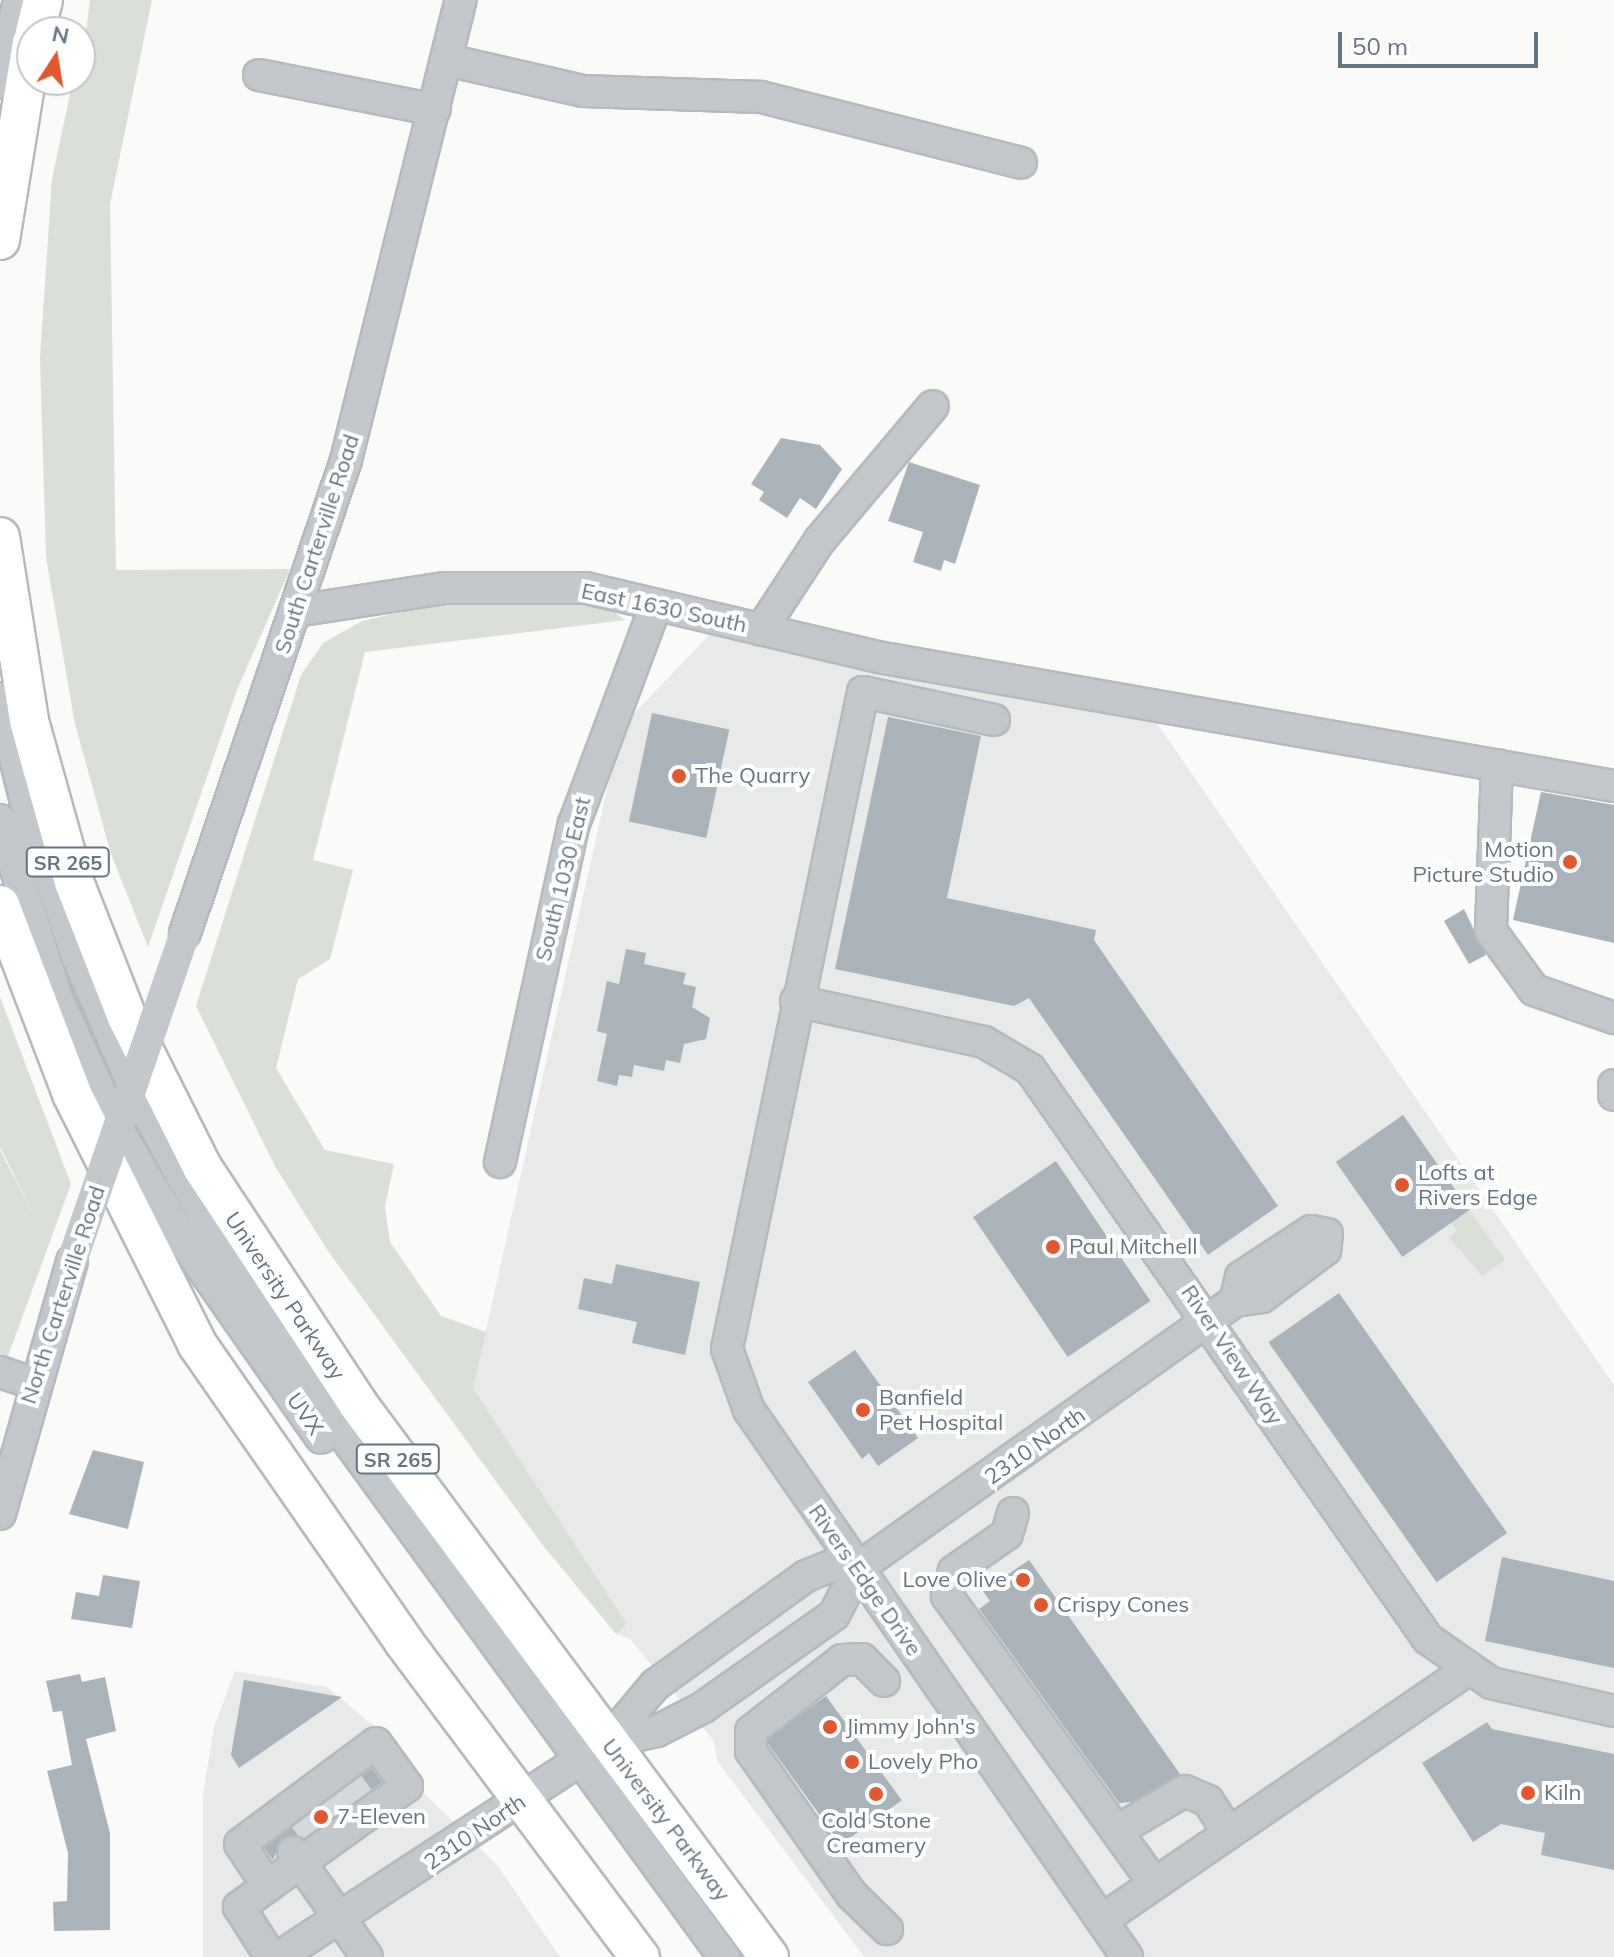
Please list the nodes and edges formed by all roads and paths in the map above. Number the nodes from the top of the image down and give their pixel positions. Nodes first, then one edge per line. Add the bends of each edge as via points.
1 (2, 0) edge
2 (19, 0) edge
3 (461, 0) edge
4 (0, 8) edge
5 (447, 60) junction
6 (259, 75) dead end
7 (0, 83) edge
8 (23, 96) edge
9 (435, 110) junction
10 (1021, 163) dead end
11 (0, 240) edge
12 (933, 406) dead end
13 (0, 537) edge
14 (656, 605) junction
15 (296, 611) junction
16 (761, 630) junction
17 (0, 698) edge
18 (994, 720) dead end
19 (1497, 765) junction
20 (1614, 786) edge
21 (0, 820) edge
22 (0, 905) edge
23 (796, 1001) junction
24 (1614, 1018) edge
25 (136, 1078) joint
26 (1614, 1085) edge
27 (1614, 1095) edge
28 (500, 1162) dead end
29 (1235, 1301) dead end
30 (1210, 1321) junction
31 (0, 1372) edge
32 (32, 1383) junction
33 (988, 1478) junction
34 (0, 1514) edge
35 (858, 1568) junction
36 (1466, 1671) junction
37 (884, 1681) dead end
38 (1614, 1711) edge
39 (583, 1759) junction
40 (520, 1801) junction
41 (321, 1817) junction
42 (1117, 1831) junction
43 (1229, 1833) junction
44 (1155, 1884) junction
45 (268, 1886) junction
46 (341, 1919) junction
47 (1102, 1920) junction
48 (887, 1929) dead end
49 (271, 1957) edge
50 (279, 1957) edge
51 (367, 1957) edge
52 (640, 1957) edge
53 (703, 1957) edge
54 (724, 1957) edge
55 (769, 1957) edge
56 (1127, 1957) edge

1 - 4 street
2 - 7 street
3 - 5 street, South Carterville Road
5 - 9 street, South Carterville Road
5 - 10 street via 583,91 761,97
6 - 9 street
8 - 11 main road
9 - 15 street, South Carterville Road via 373,365
12 - 16 street via 829,528
13 - 39 main road, University Parkway / SR 265 via 15,650 49,798 99,950 157,1083 304,1328
14 - 15 street, East 1630 South via 586,588 445,588
14 - 16 street, East 1630 South
14 - 28 street, South 1030 East via 571,837
15 - 25 street, South Carterville Road, bridge
16 - 19 street, East 1630 South
17 - 39 street via 30,818 77,956 169,1155 328,1412
18 - 23 street, Rivers Edge Drive via 863,692
19 - 20 street, East 1630 South
19 - 24 street via 1491,931 1534,990
21 - 39 street, UVX via 72,1035 162,1206
22 - 40 main road via 84,1121 197,1344
23 - 30 street, River View Way via 984,1042 1030,1069
23 - 35 street, Rivers Edge Drive via 727,1320 729,1365 749,1410
25 - 32 street, North Carterville Road, bridge
26 - 27 street
29 - 30 street, 2310 North
30 - 33 street, 2310 North
30 - 36 street, River View Way via 1417,1625
31 - 32 street
32 - 34 street, North Carterville Road
33 - 35 street, 2310 North
33 - 42 street via 1013,1513 1020,1542 967,1580 964,1614
35 - 39 street, 2310 North via 831,1566 806,1576 655,1685
35 - 39 street, 2310 North via 834,1615 702,1708
35 - 47 street, Rivers Edge Drive
36 - 38 street, River View Way
36 - 43 street
37 - 48 street via 862,1659 842,1660 751,1731 751,1751 852,1895
39 - 40 street, 2310 North
39 - 53 street, UVX
39 - 54 street
39 - 55 main road, University Parkway / SR 265
40 - 46 street, 2310 North
40 - 52 main road
41 - 45 street
41 - 45 street via 240,1844
41 - 46 street
42 - 43 street via 1185,1791 1208,1801
42 - 44 street
43 - 44 street
44 - 47 street
45 - 49 street via 239,1907
46 - 50 street, 2310 North
46 - 51 street
47 - 56 street, Rivers Edge Drive

